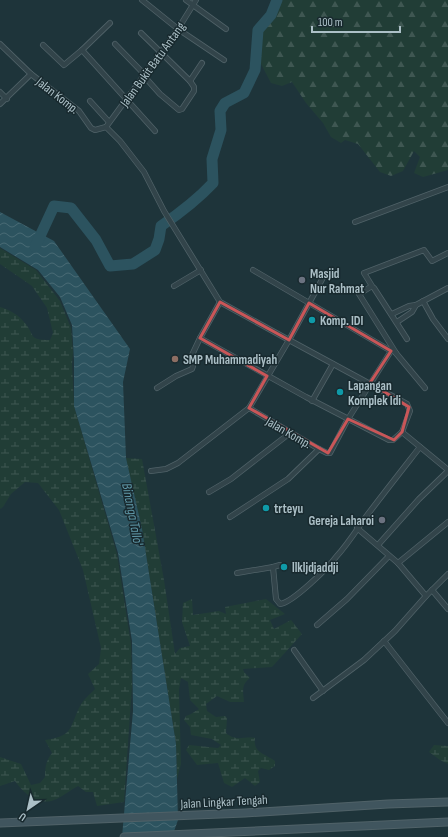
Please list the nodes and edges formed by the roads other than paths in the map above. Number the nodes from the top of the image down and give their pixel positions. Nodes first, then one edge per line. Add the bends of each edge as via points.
1 (142, 0) edge
2 (186, 0) edge
3 (196, 0) edge
4 (193, 6) junction
5 (110, 22) dead end
6 (178, 29) junction
7 (226, 29) dead end
8 (141, 33) dead end
9 (0, 44) edge
10 (115, 44) dead end
11 (43, 45) dead end
12 (82, 50) junction
13 (160, 52) junction
14 (224, 60) dead end
15 (202, 63) dead end
16 (32, 74) junction
17 (143, 74) junction
18 (190, 81) junction
19 (0, 92) edge
20 (6, 99) junction
21 (126, 100) junction
22 (90, 101) dead end
23 (0, 104) edge
24 (109, 122) junction
25 (106, 127) junction
26 (155, 131) dead end
27 (448, 187) edge
28 (355, 222) dead end
29 (448, 253) edge
30 (201, 270) junction
31 (253, 270) dead end
32 (326, 274) dead end
33 (174, 286) dead end
34 (374, 288) dead end
35 (448, 288) edge
36 (423, 301) junction
37 (220, 302) junction
38 (309, 303) junction
39 (416, 305) junction
40 (392, 314) junction
41 (397, 322) junction
42 (200, 338) junction
43 (407, 339) dead end
44 (448, 339) edge
45 (289, 340) junction
46 (394, 352) junction
47 (333, 364) junction
48 (267, 376) junction
49 (370, 383) junction
50 (157, 388) dead end
51 (425, 388) dead end
52 (312, 400) junction
53 (249, 408) junction
54 (348, 419) junction
55 (290, 432) junction
56 (402, 432) junction
57 (420, 447) junction
58 (319, 449) junction
59 (448, 470) edge
60 (151, 471) dead end
61 (209, 492) dead end
62 (230, 517) dead end
63 (448, 522) edge
64 (357, 528) junction
65 (378, 545) junction
66 (389, 556) junction
67 (398, 563) junction
68 (280, 565) dead end
69 (274, 567) junction
70 (237, 573) dead end
71 (448, 574) edge
72 (432, 590) junction
73 (426, 596) junction
74 (448, 609) edge
75 (317, 625) dead end
76 (384, 641) junction
77 (294, 650) dead end
78 (323, 691) junction
79 (314, 698) dead end
80 (448, 723) edge
81 (448, 802) edge
82 (448, 822) edge
83 (0, 823) edge
84 (124, 837) edge

1 - 6 street
2 - 4 street
3 - 4 street, Jalan Bukit Batu Antang
4 - 6 street, Jalan Bukit Batu Antang
4 - 7 street
5 - 12 street
6 - 13 street, Jalan Bukit Batu Antang
6 - 14 street
8 - 13 street
9 - 16 street, Jalan Komp.
10 - 17 street
11 - 12 street via 64,65
12 - 21 street
13 - 17 street, Jalan Bukit Batu Antang
13 - 18 street
15 - 18 street
16 - 20 street
16 - 25 street, Jalan Komp. via 79,111 93,130
17 - 18 street via 160,94 179,110 194,91
17 - 21 street, Jalan Bukit Batu Antang
19 - 20 street
20 - 23 street
21 - 24 street, Jalan Bukit Batu Antang
21 - 26 street
22 - 24 street
24 - 25 street, Jalan Bukit Batu Antang
25 - 30 street via 144,172
27 - 28 street
29 - 46 street via 432,261 424,250 364,273 372,286 358,294
30 - 33 street
30 - 37 street
31 - 38 street
32 - 38 street
34 - 40 street
35 - 36 street
36 - 39 street
36 - 44 street
37 - 42 street
37 - 45 street
38 - 45 street
38 - 46 street
39 - 40 street
39 - 41 street via 412,312
40 - 41 street
41 - 43 street
42 - 48 street
42 - 50 street via 192,355 192,369
45 - 47 street
45 - 48 street
46 - 49 street, Jalan Komp.
46 - 51 street
47 - 49 street
47 - 52 street
48 - 52 street
48 - 53 street
49 - 54 street, Jalan Komp.
49 - 56 street via 408,405 410,412
52 - 54 street
53 - 55 street, Jalan Komp.
53 - 60 street via 178,463 166,469
54 - 56 street via 389,440 394,440
54 - 58 street, Jalan Komp. via 331,452
55 - 58 street, Jalan Komp.
55 - 61 street via 230,479
56 - 57 street
57 - 59 street
57 - 64 street
58 - 62 street via 288,479
59 - 65 street
63 - 67 street
64 - 65 street
64 - 69 street via 329,566 283,604 276,599
65 - 66 street
66 - 67 street
66 - 75 street via 347,600
67 - 73 street
68 - 69 street
69 - 70 street
71 - 72 street
72 - 73 street
72 - 74 street
73 - 76 street
76 - 78 street via 364,660
76 - 80 street
77 - 78 street
78 - 79 street
81 - 83 main road, Jalan Lingkar Tengah
82 - 84 main road

